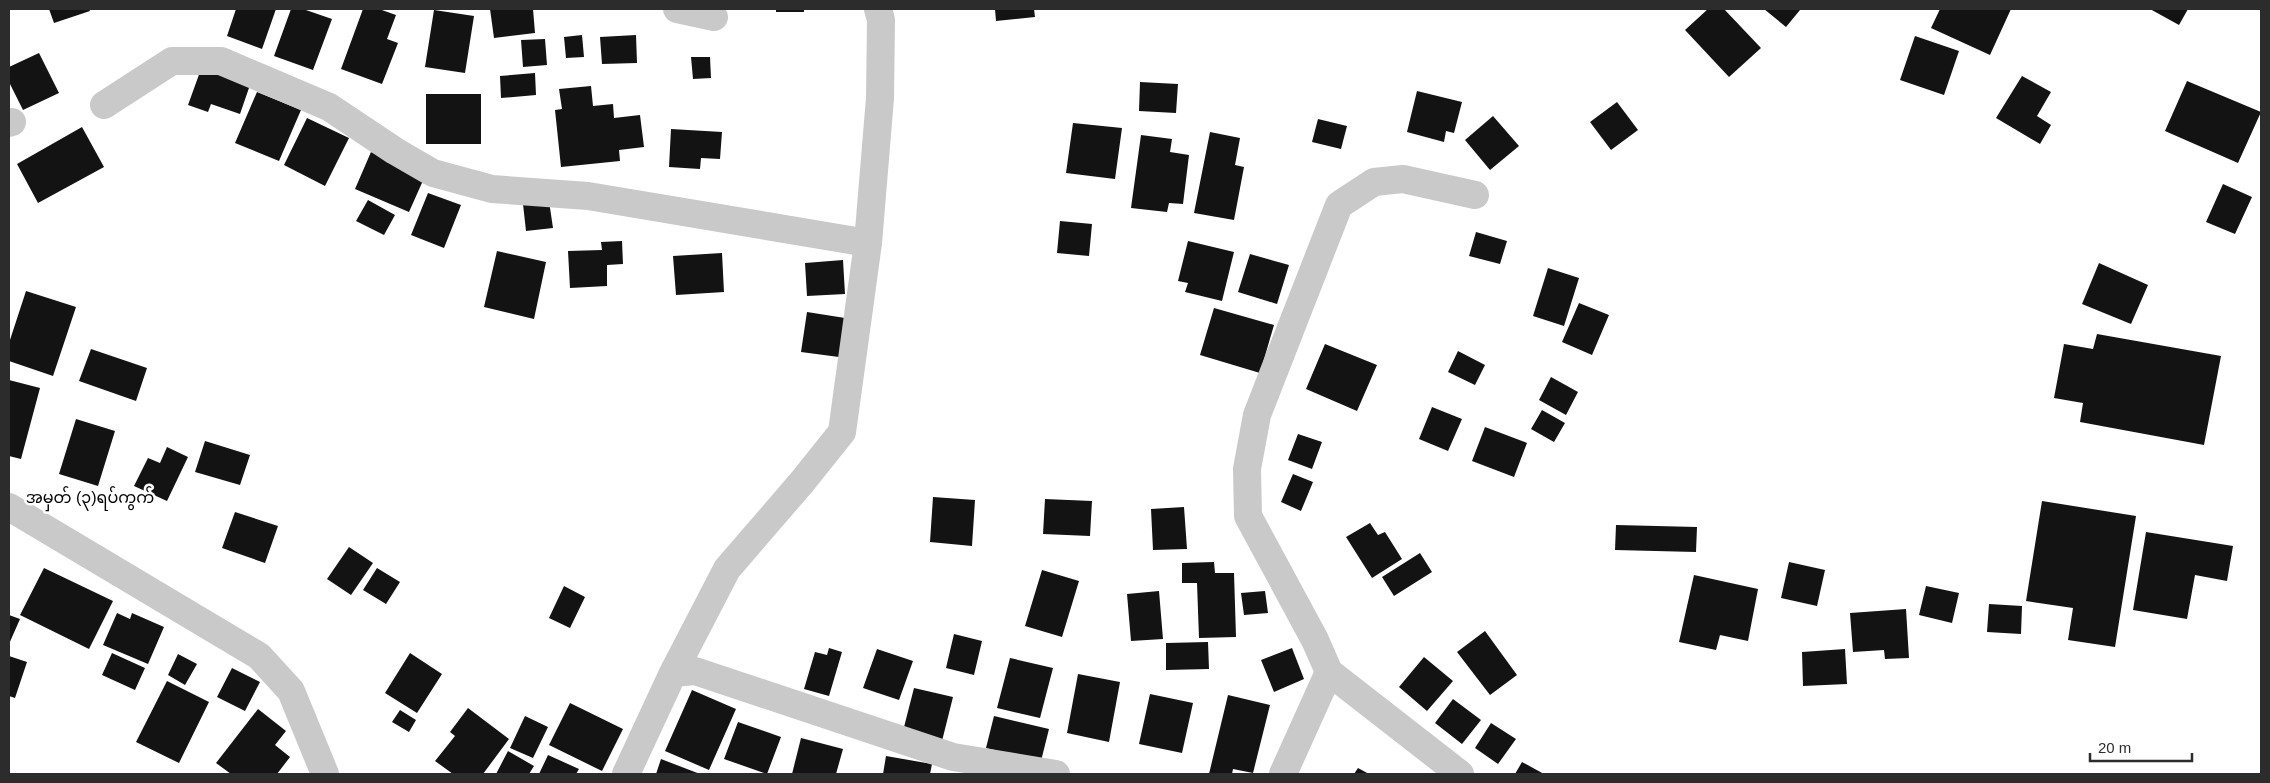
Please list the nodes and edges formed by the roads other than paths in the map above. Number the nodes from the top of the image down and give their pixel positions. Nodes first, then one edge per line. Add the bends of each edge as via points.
1 (678, 9) edge
2 (878, 9) edge
3 (714, 17) dead end
4 (104, 105) dead end
5 (1475, 195) dead end
6 (868, 243) junction
7 (9, 507) edge
8 (1329, 672) junction
9 (673, 673) junction
10 (325, 774) edge
11 (626, 774) edge
12 (1056, 774) edge
13 (1283, 774) edge
14 (1460, 774) edge

1 - 3 street
2 - 6 street via 881,20 880,98
4 - 6 street via 172,62 221,61 329,107 433,173 492,189 588,196
5 - 8 street via 1403,179 1374,182 1339,205 1257,416 1247,469 1248,516
6 - 9 street via 842,432 727,569
7 - 10 street via 259,656 291,691
8 - 13 street
8 - 14 street
9 - 11 street
9 - 12 street via 695,670 953,757

